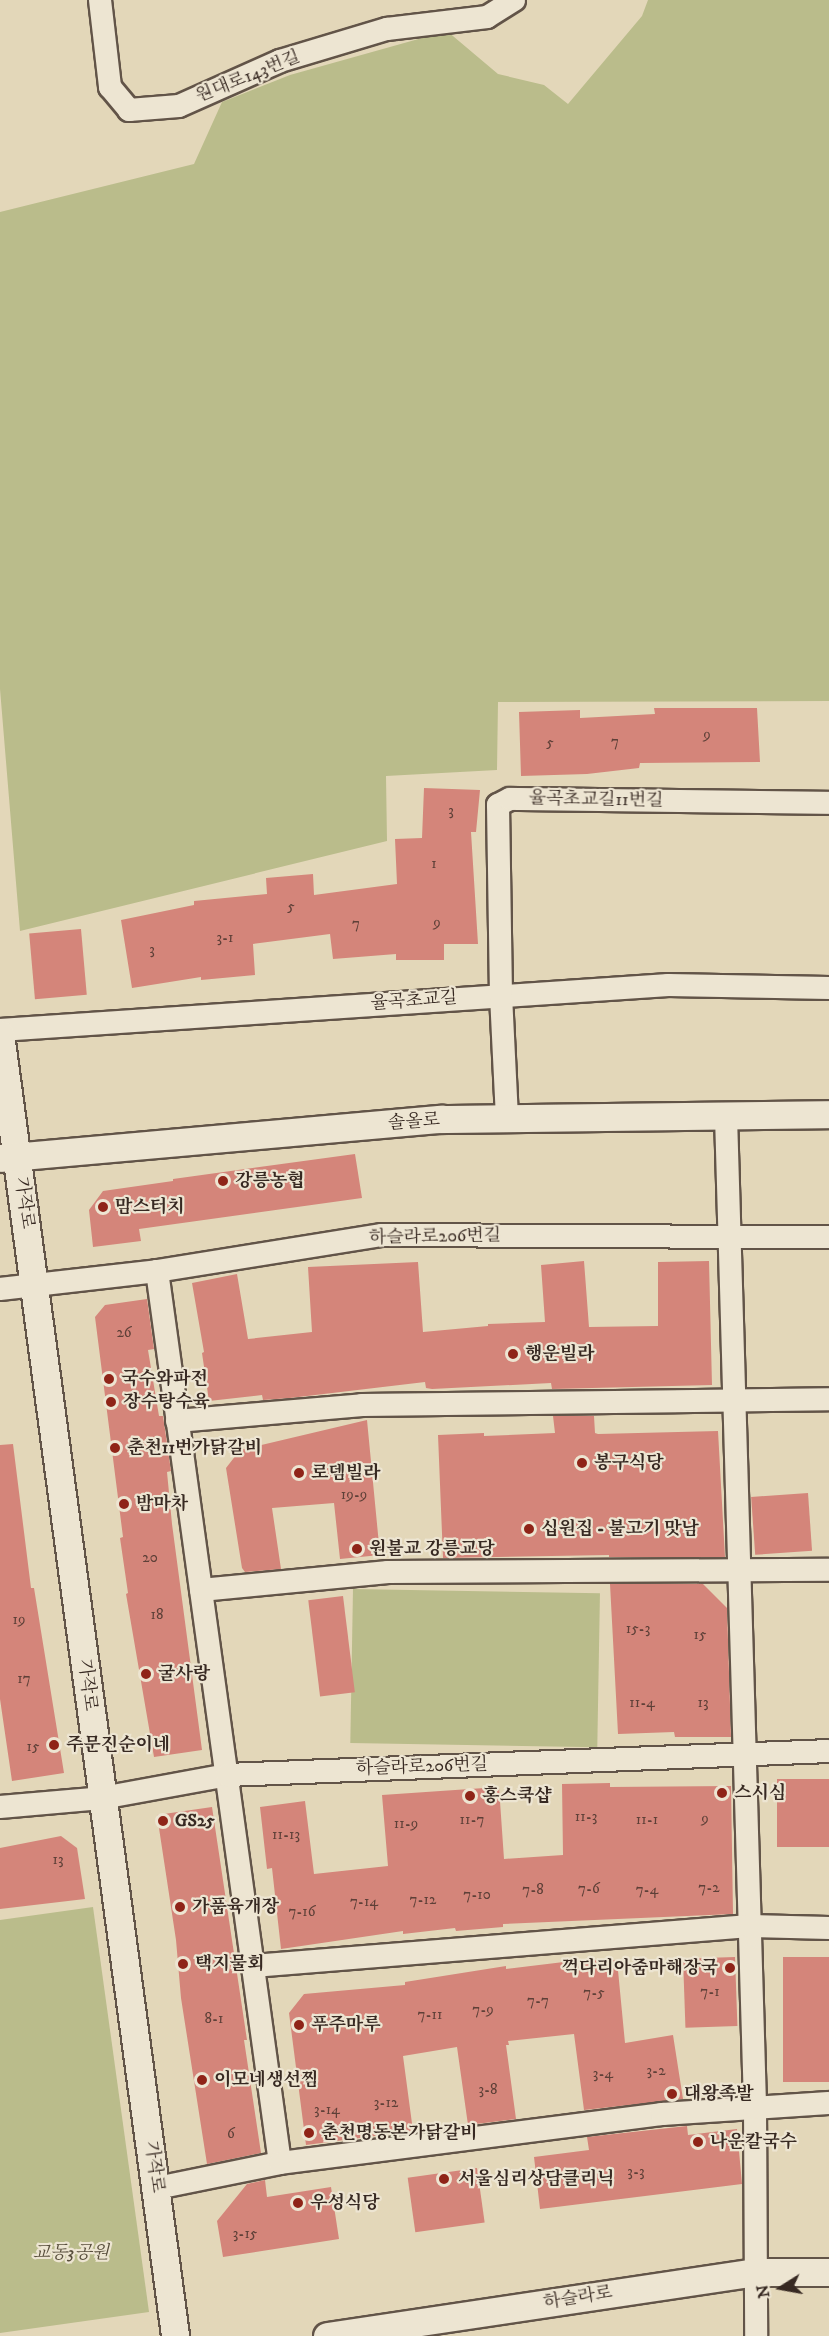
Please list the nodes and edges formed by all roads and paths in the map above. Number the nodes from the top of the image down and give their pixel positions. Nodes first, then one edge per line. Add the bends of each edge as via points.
1 (100, 0) edge
2 (514, 0) edge
3 (829, 803) edge
4 (829, 988) edge
5 (501, 996) junction
6 (0, 1032) edge
7 (829, 1114) edge
8 (726, 1116) junction
9 (507, 1118) junction
10 (9, 1157) edge
11 (729, 1236) junction
12 (829, 1237) edge
13 (157, 1271) junction
14 (36, 1285) junction
15 (0, 1289) edge
16 (829, 1399) edge
17 (734, 1400) junction
18 (177, 1421) junction
19 (739, 1570) junction
20 (829, 1570) edge
21 (201, 1590) junction
22 (829, 1751) edge
23 (744, 1755) junction
24 (227, 1775) junction
25 (102, 1798) junction
26 (0, 1807) edge
27 (749, 1926) junction
28 (829, 1928) edge
29 (253, 1966) junction
30 (829, 2103) edge
31 (754, 2107) junction
32 (280, 2163) junction
33 (157, 2188) junction
34 (753, 2272) junction
35 (829, 2272) edge
36 (176, 2336) edge
37 (327, 2336) edge
38 (756, 2336) edge

1 - 2 street, 원대로143번길 via 110,87 129,110 179,106 280,61 387,29 487,17
3 - 5 street, 율곡초교길11번길 via 510,799 498,805
4 - 5 street, 율곡초교길 via 668,985
5 - 6 street, 율곡초교길
5 - 9 street, 율곡초교길11번길
6 - 10 street, 가작로
7 - 8 street, 솔올로
8 - 9 street, 솔올로
8 - 11 street
9 - 10 street, 솔올로 via 441,1119
10 - 14 street, 가작로
11 - 12 street, 하슬라로206번길
11 - 13 street, 하슬라로206번길 via 381,1235
11 - 17 street
13 - 14 street, 하슬라로206번길
13 - 18 street
14 - 15 street, 하슬라로206번길
14 - 25 street, 가작로
16 - 17 street
17 - 18 street via 362,1405
17 - 19 street
18 - 21 street
19 - 20 street
19 - 21 street via 388,1572
19 - 23 street
21 - 24 street
22 - 23 street, 하슬라로206번길
23 - 24 street, 하슬라로206번길
23 - 27 street
24 - 25 street, 하슬라로206번길
24 - 29 street
25 - 26 street, 하슬라로206번길
25 - 33 street, 가작로
27 - 28 street
27 - 29 street
27 - 31 street
29 - 32 street
30 - 31 street
31 - 32 street via 662,2114
31 - 34 street
32 - 33 street
33 - 36 street, 가작로
34 - 35 street, 하슬라로
34 - 37 street, 하슬라로
34 - 38 street

